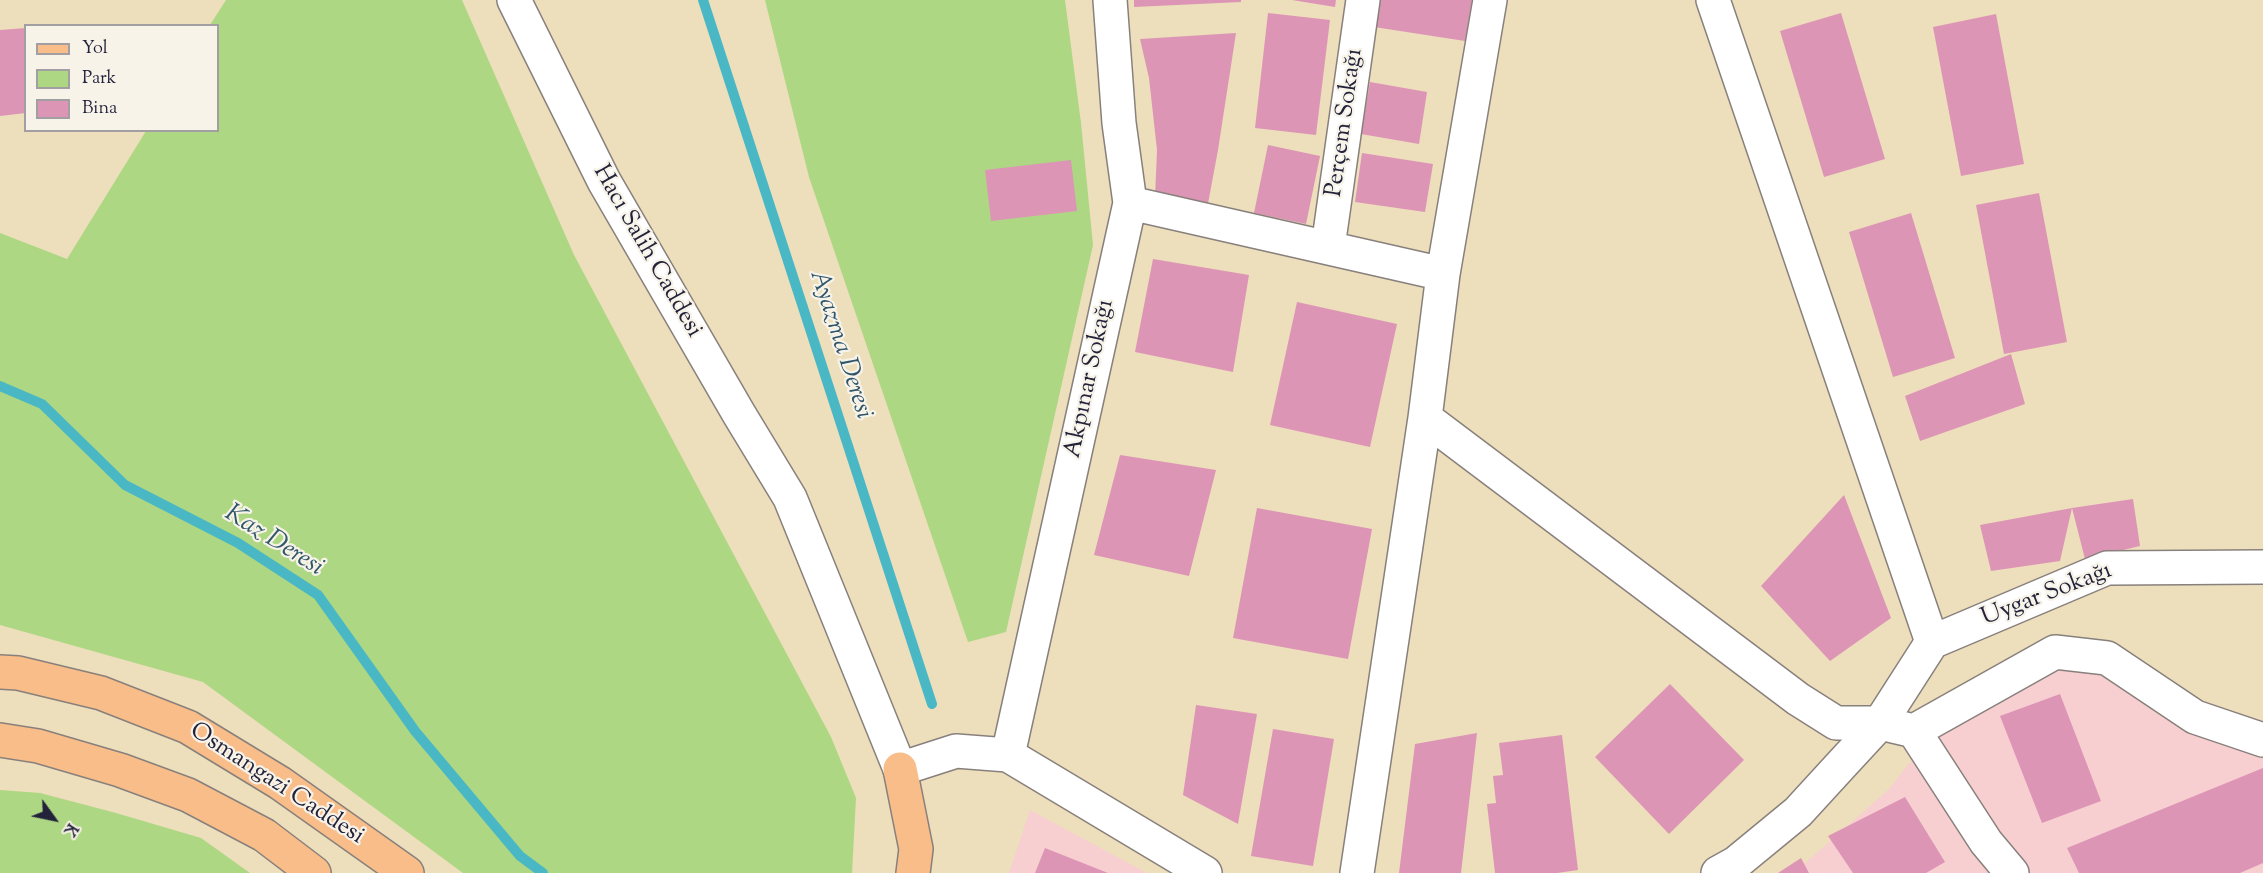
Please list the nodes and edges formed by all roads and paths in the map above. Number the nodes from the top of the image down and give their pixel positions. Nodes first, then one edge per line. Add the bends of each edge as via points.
1 (514, 0) edge
2 (1110, 0) edge
3 (1363, 0) edge
4 (1490, 0) edge
5 (1713, 0) edge
6 (1130, 203) junction
7 (1328, 247) junction
8 (1443, 274) junction
9 (1425, 418) junction
10 (2263, 567) edge
11 (1932, 642) junction
12 (0, 672) edge
13 (1880, 723) junction
14 (1914, 730) junction
15 (0, 740) edge
16 (2263, 740) edge
17 (1008, 755) junction
18 (900, 769) junction
19 (314, 873) edge
20 (407, 873) edge
21 (896, 873) edge
22 (914, 873) edge
23 (1204, 873) edge
24 (1357, 873) edge
25 (1718, 873) edge
26 (2012, 873) edge

1 - 18 street, Hacı Salih Caddesi via 604,181 790,498
2 - 6 street, Akpınar Sokağı via 1119,123
3 - 7 street, Perçem Sokağı
4 - 8 street
5 - 11 street
6 - 7 street
6 - 17 street, Akpınar Sokağı
7 - 8 street
8 - 9 street
9 - 13 street via 1798,699 1836,723
9 - 24 street
10 - 11 street, Uygar Sokağı via 2107,568
11 - 13 street
12 - 20 main road, Osmangazi Caddesi via 101,693 188,727 280,783
13 - 14 street
13 - 25 street via 1798,812
14 - 16 street via 2055,652 2107,658 2195,717
14 - 26 street via 1986,842
15 - 19 main road, Osmangazi Caddesi via 38,746 188,795 264,835
17 - 18 street via 956,751
17 - 23 street
18 - 21 main road
18 - 22 main road via 916,849

